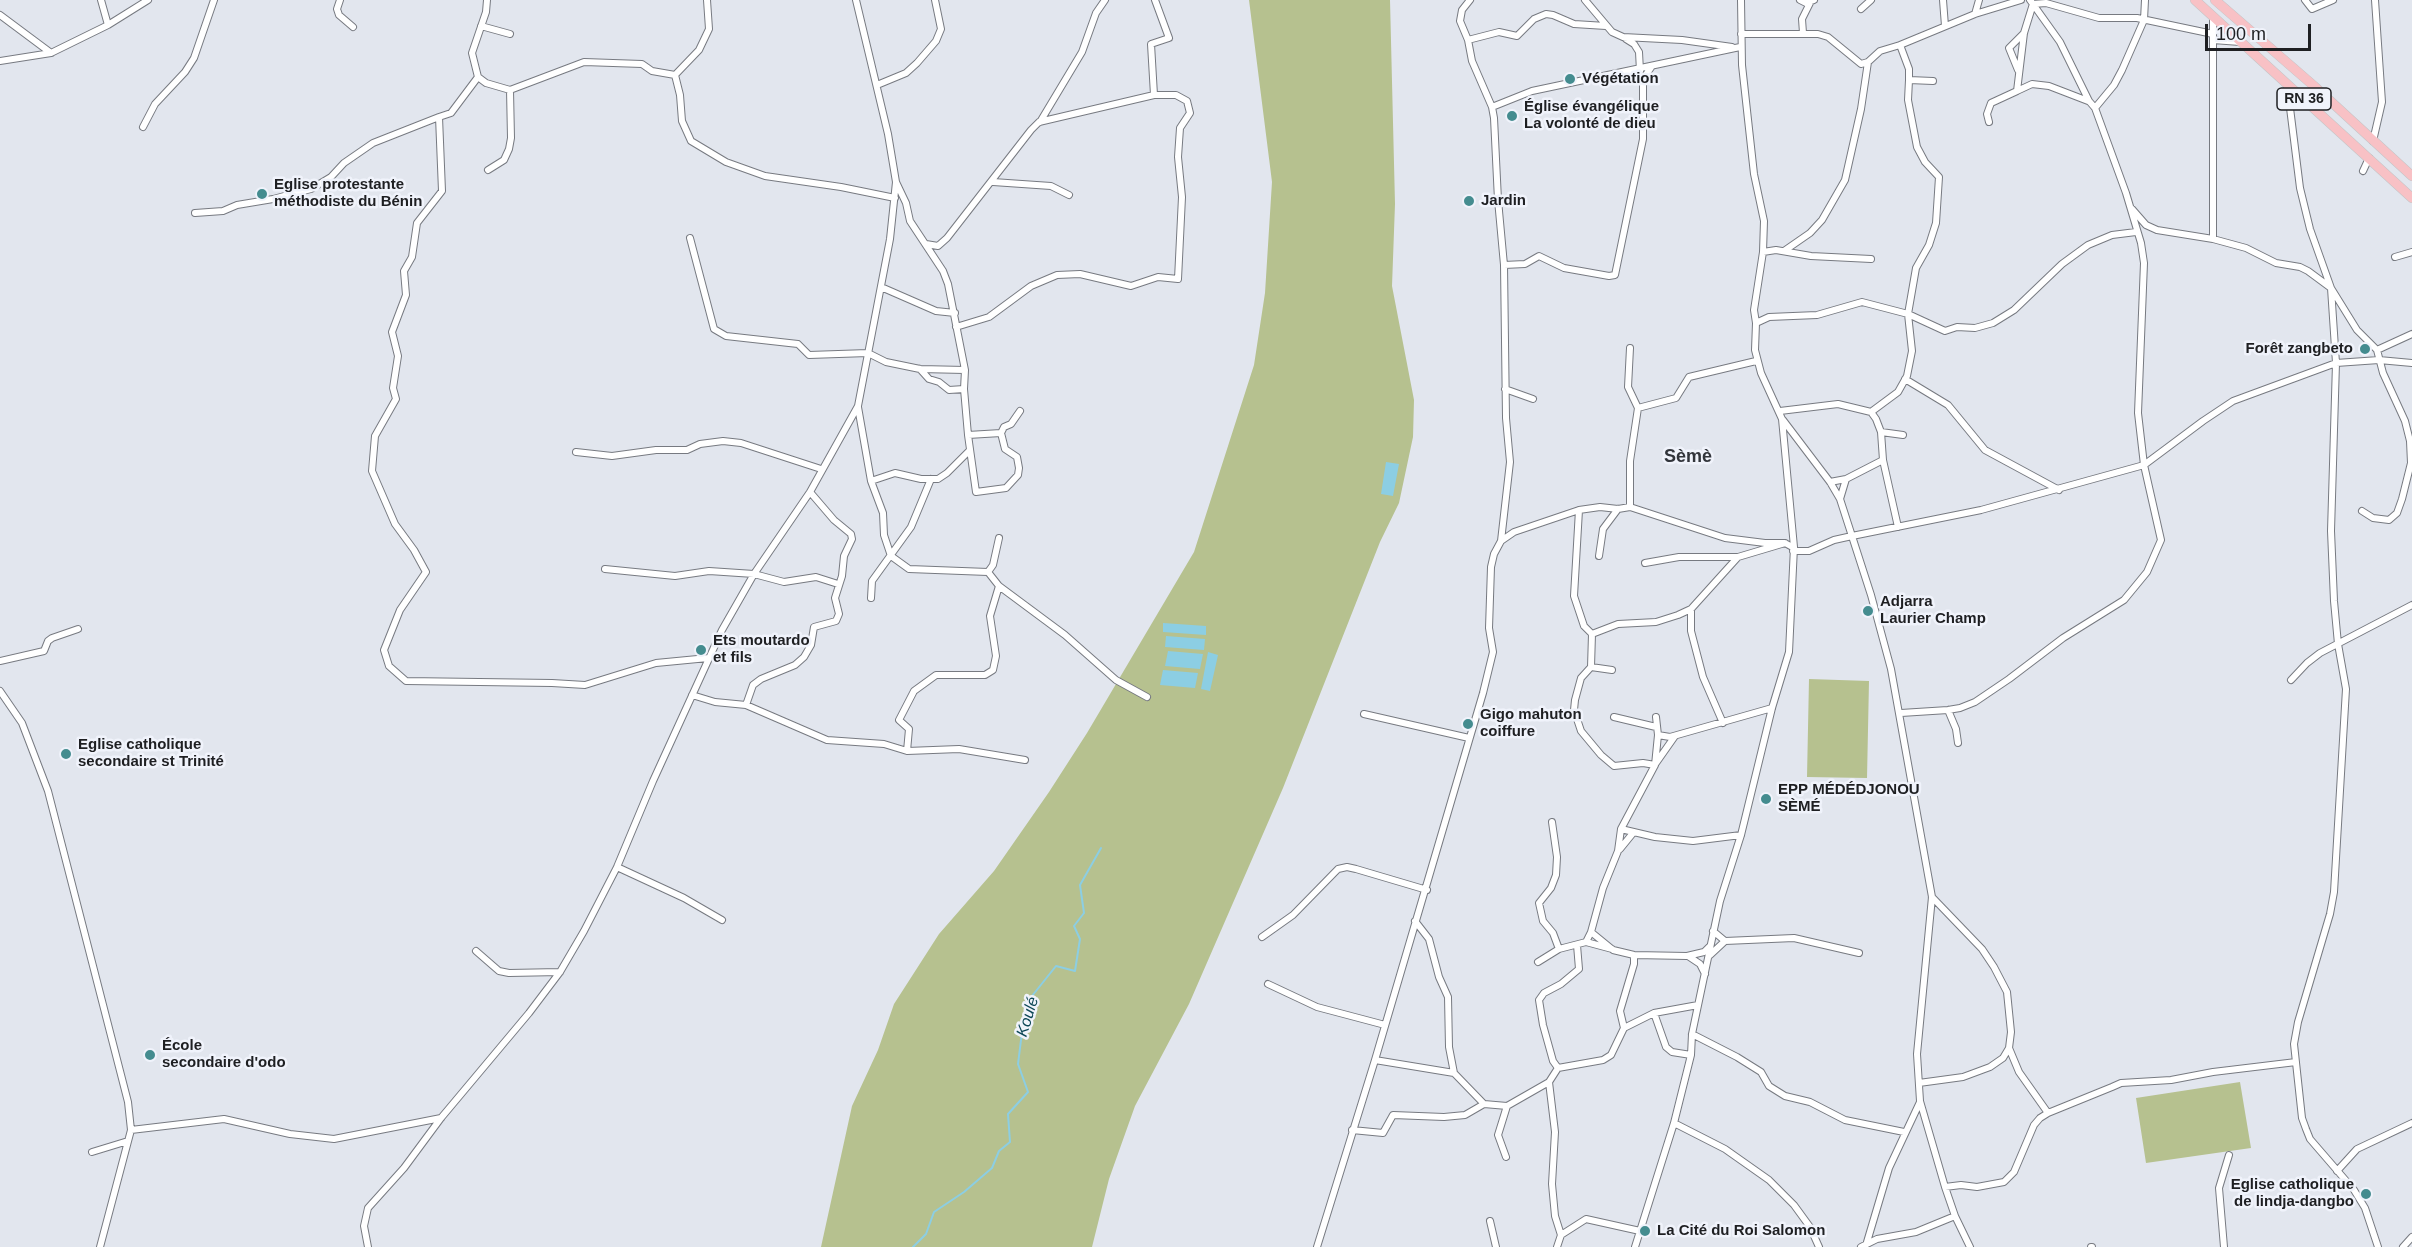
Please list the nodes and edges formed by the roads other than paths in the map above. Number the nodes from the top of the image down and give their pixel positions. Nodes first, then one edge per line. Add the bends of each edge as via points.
1 (101, 0) edge
2 (148, 0) edge
3 (214, 0) edge
4 (340, 0) edge
5 (487, 0) edge
6 (707, 0) edge
7 (856, 0) edge
8 (935, 0) edge
9 (1105, 0) edge
10 (1155, 0) edge
11 (1470, 0) edge
12 (1584, 0) edge
13 (1741, 0) edge
14 (1800, 0) edge
15 (1871, 0) edge
16 (1943, 0) edge
17 (1979, 0) edge
18 (2021, 0) edge
19 (2145, 0) edge
20 (2196, 0) edge
21 (2215, 0) edge
22 (2305, 0) edge
23 (2333, 0) edge
24 (2375, 0) edge
25 (1812, 2) edge
26 (2031, 2) edge
27 (1861, 9) dead end
28 (1975, 14) junction
29 (0, 15) edge
30 (2213, 17) junction
31 (2144, 20) junction
32 (108, 25) junction
33 (481, 26) junction
34 (1606, 26) junction
35 (1946, 26) junction
36 (353, 27) dead end
37 (1803, 33) junction
38 (2024, 33) junction
39 (510, 34) dead end
40 (1740, 34) junction
41 (2213, 37) junction
42 (1623, 38) junction
43 (1468, 40) junction
44 (2241, 42) junction
45 (1900, 45) junction
46 (1738, 47) junction
47 (51, 53) junction
48 (0, 61) edge
49 (1868, 62) junction
50 (1652, 66) junction
51 (1639, 69) junction
52 (2019, 73) junction
53 (675, 75) junction
54 (1644, 76) junction
55 (478, 77) junction
56 (1909, 80) junction
57 (1933, 81) dead end
58 (2032, 84) junction
59 (2287, 84) junction
60 (877, 85) junction
61 (510, 90) junction
62 (2017, 91) junction
63 (1154, 95) junction
64 (2089, 101) junction
65 (1492, 107) junction
66 (2095, 108) junction
67 (439, 117) junction
68 (1039, 122) junction
69 (1989, 122) dead end
70 (143, 127) dead end
71 (2373, 141) junction
72 (2369, 158) junction
73 (488, 170) dead end
74 (2363, 171) dead end
75 (2412, 176) edge
76 (896, 182) junction
77 (993, 182) junction
78 (1070, 195) dead end
79 (894, 198) junction
80 (2412, 198) edge
81 (2129, 207) junction
82 (195, 213) dead end
83 (2136, 232) junction
84 (690, 238) dead end
85 (2213, 238) junction
86 (926, 244) junction
87 (1784, 251) junction
88 (1762, 252) junction
89 (2412, 252) edge
90 (2395, 257) dead end
91 (1870, 259) dead end
92 (1504, 265) junction
93 (881, 287) junction
94 (2331, 288) junction
95 (955, 313) junction
96 (1908, 314) junction
97 (1756, 322) junction
98 (956, 327) junction
99 (2412, 334) edge
100 (1630, 348) dead end
101 (2377, 350) junction
102 (868, 353) junction
103 (2379, 360) junction
104 (1756, 361) junction
105 (2336, 363) junction
106 (2412, 363) edge
107 (920, 369) junction
108 (965, 370) junction
109 (1905, 379) junction
110 (964, 389) junction
111 (1505, 389) junction
112 (1533, 399) dead end
113 (858, 406) junction
114 (1638, 408) junction
115 (1020, 411) dead end
116 (1780, 411) junction
117 (1871, 412) junction
118 (1782, 419) junction
119 (1881, 432) junction
120 (1001, 433) junction
121 (968, 435) junction
122 (1903, 435) dead end
123 (970, 450) junction
124 (576, 452) dead end
125 (1883, 460) junction
126 (2144, 465) junction
127 (821, 469) junction
128 (931, 479) junction
129 (1846, 479) junction
130 (871, 481) junction
131 (1830, 482) junction
132 (2059, 490) junction
133 (810, 492) junction
134 (1840, 499) junction
135 (1630, 507) junction
136 (1618, 509) junction
137 (1579, 510) junction
138 (2362, 511) dead end
139 (1898, 526) junction
140 (1852, 536) junction
141 (999, 538) dead end
142 (1501, 541) junction
143 (1785, 543) junction
144 (1794, 550) junction
145 (891, 556) junction
146 (1599, 556) dead end
147 (1738, 557) junction
148 (1645, 563) dead end
149 (605, 569) dead end
150 (988, 572) junction
151 (754, 574) junction
152 (838, 584) junction
153 (999, 586) junction
154 (871, 598) dead end
155 (2412, 605) edge
156 (1690, 609) junction
157 (78, 629) dead end
158 (1592, 634) junction
159 (2338, 644) junction
160 (708, 658) junction
161 (0, 661) edge
162 (1591, 667) junction
163 (1612, 670) dead end
164 (2291, 680) dead end
165 (0, 691) edge
166 (692, 695) junction
167 (1148, 697) dead end
168 (746, 705) junction
169 (1772, 708) junction
170 (1948, 711) junction
171 (1901, 713) junction
172 (1365, 714) dead end
173 (1614, 717) dead end
174 (1656, 717) dead end
175 (1723, 723) junction
176 (1656, 727) junction
177 (1658, 735) junction
178 (1675, 736) junction
179 (1469, 738) junction
180 (1958, 742) dead end
181 (907, 751) junction
182 (1024, 760) dead end
183 (1655, 764) junction
184 (1552, 822) dead end
185 (1622, 829) junction
186 (1633, 833) junction
187 (1741, 835) junction
188 (1618, 851) junction
189 (617, 867) junction
190 (1427, 890) junction
191 (1932, 897) junction
192 (722, 920) dead end
193 (1415, 921) junction
194 (1713, 931) junction
195 (1591, 932) junction
196 (1262, 937) dead end
197 (1725, 941) junction
198 (1586, 942) junction
199 (1576, 945) junction
200 (1710, 946) junction
201 (1559, 949) junction
202 (1613, 950) junction
203 (476, 951) dead end
204 (1859, 952) dead end
205 (1634, 955) junction
206 (1687, 956) junction
207 (1708, 956) junction
208 (1538, 962) dead end
209 (560, 972) junction
210 (1705, 974) junction
211 (1268, 984) dead end
212 (1698, 1005) junction
213 (1654, 1013) junction
214 (1385, 1025) junction
215 (1624, 1028) junction
216 (1692, 1034) junction
217 (2009, 1048) junction
218 (1691, 1055) junction
219 (1376, 1060) junction
220 (2296, 1062) junction
221 (1558, 1068) junction
222 (1454, 1073) junction
223 (1549, 1082) junction
224 (1919, 1083) junction
225 (1920, 1101) junction
226 (1484, 1104) junction
227 (1507, 1106) junction
228 (2048, 1113) junction
229 (441, 1118) junction
230 (1674, 1123) junction
231 (2412, 1123) edge
232 (131, 1130) junction
233 (1352, 1130) junction
234 (1904, 1132) junction
235 (128, 1141) junction
236 (92, 1152) dead end
237 (2229, 1155) dead end
238 (1506, 1157) dead end
239 (2337, 1171) junction
240 (1945, 1188) junction
241 (1955, 1216) junction
242 (1490, 1221) dead end
243 (1640, 1231) junction
244 (1562, 1235) junction
245 (2412, 1237) edge
246 (1864, 1245) edge
247 (100, 1247) edge
248 (368, 1247) edge
249 (1317, 1247) edge
250 (1496, 1247) edge
251 (1557, 1247) edge
252 (1635, 1247) edge
253 (1819, 1247) edge
254 (1970, 1247) edge
255 (2224, 1247) edge
256 (2378, 1247) edge
257 (2403, 1247) edge

1 - 32 street
2 - 32 street
3 - 70 street via 194,58 155,104
4 - 36 street via 339,15
5 - 33 street
6 - 53 street via 709,30 699,50
7 - 60 street
8 - 60 street via 941,29 936,41 906,73
9 - 68 street via 1096,12 1082,52
10 - 63 street via 1169,38 1151,44
11 - 43 street via 1462,10 1461,21
12 - 34 street
13 - 40 street
14 - 25 street
15 - 27 street
16 - 35 street
17 - 28 street
18 - 28 street
19 - 31 street
20 - 30 main road, RN 36
21 - 71 main road, RN 36
22 - 23 street via 2312,9
24 - 71 street via 2382,102
25 - 37 street via 1803,19
26 - 31 street via 2099,18
26 - 38 street
26 - 64 street via 2064,49
28 - 35 street
29 - 47 street
30 - 41 street
30 - 44 main road, RN 36
31 - 41 street
31 - 66 street via 2114,85
32 - 47 street
33 - 39 street
33 - 55 street via 472,53
34 - 42 street
34 - 43 street via 1574,24 1546,14 1534,19 1516,36 1499,32
35 - 45 street
37 - 40 street
37 - 49 street via 1828,37 1855,62
38 - 52 street
38 - 52 street via 2010,48
40 - 46 street
41 - 44 street
41 - 85 street
42 - 46 street
42 - 51 street via 1639,52
43 - 65 street via 1472,61
44 - 59 main road, RN 36
45 - 49 street via 1880,51
45 - 56 street
46 - 50 street
46 - 88 street via 1764,222
47 - 48 street
49 - 87 street via 1845,180 1816,226
50 - 51 street
50 - 54 street
51 - 54 street
51 - 65 street via 1532,90
52 - 58 street
52 - 62 street
53 - 61 street via 652,71 642,64 584,62
53 - 79 street via 682,121 691,141 703,149 765,177
54 - 92 street via 1643,139 1615,274 1564,268 1539,256 1525,264
55 - 61 street
55 - 67 street via 451,113
56 - 57 street
56 - 96 street via 1908,100 1917,147 1940,183 1936,224 1916,268
58 - 62 street
58 - 64 street
59 - 72 main road, RN 36
59 - 94 street via 2300,188
60 - 76 street
61 - 73 street via 509,149 504,160
62 - 69 street via 1991,103
63 - 68 street
63 - 98 street via 1181,96 1190,108 1179,138 1182,197 1178,279 1158,277 1131,286 1080,274 1057,275 1031,286 989,317
64 - 66 street
65 - 92 street
66 - 81 street
67 - 82 street via 372,143 311,189 223,211
67 - 160 street via 442,191 417,223 412,257 404,271 406,295 392,332 398,356 393,388 396,399 375,436 372,471 395,524 426,572 400,610 384,650 389,666 406,681 585,685 656,663
68 - 77 street
71 - 75 main road, RN 36
72 - 74 street
72 - 80 main road, RN 36
76 - 79 street
76 - 86 street via 910,221
77 - 78 street via 1051,186
77 - 86 street via 947,238 938,246
79 - 93 street
81 - 83 street
81 - 85 street via 2146,225 2157,230
83 - 96 street via 2112,235 2088,245 2014,310 1993,323 1945,331
83 - 126 street via 2144,263 2138,413
84 - 102 street via 714,329 726,336 798,344 809,355
85 - 94 street via 2276,263 2300,267
86 - 95 street via 944,271
87 - 88 street
87 - 91 street
88 - 97 street via 1754,310
89 - 90 street
92 - 111 street
93 - 95 street via 936,311
93 - 102 street
94 - 101 street via 2356,330
94 - 105 street
95 - 98 street
96 - 97 street via 1862,302 1817,315 1769,317
96 - 109 street via 1912,351
97 - 104 street
98 - 108 street
99 - 101 street
100 - 114 street via 1628,387
101 - 103 street
102 - 107 street via 886,362
102 - 113 street
103 - 105 street
103 - 106 street
103 - 138 street via 2405,421 2411,463 2393,517 2382,520
104 - 114 street via 1689,377 1676,399
104 - 116 street
105 - 126 street via 2233,401
105 - 159 street via 2331,531
107 - 108 street
107 - 110 street via 929,379 950,390
108 - 110 street
109 - 117 street via 1898,392
109 - 132 street via 1948,405 1985,450
110 - 121 street
111 - 112 street
111 - 142 street via 1510,462
113 - 127 street
113 - 130 street
114 - 135 street via 1630,461
115 - 120 street
116 - 117 street via 1838,404
116 - 118 street
117 - 119 street
118 - 131 street
118 - 144 street
119 - 122 street
119 - 125 street
120 - 121 street
120 - 123 street via 1005,449 1017,456 1019,468 1008,487 976,492
121 - 123 street
123 - 128 street via 947,473
124 - 127 street via 612,456 687,450 723,441 741,443
125 - 129 street
125 - 139 street
126 - 132 street
126 - 170 street via 2161,540 2136,587 2124,600 2063,638 1975,702
127 - 133 street
128 - 130 street via 895,473
128 - 145 street via 911,527
129 - 131 street
129 - 134 street
130 - 145 street via 883,513 884,535
131 - 134 street
132 - 139 street
133 - 151 street
133 - 152 street via 852,539
134 - 140 street
135 - 136 street
135 - 143 street via 1725,538
136 - 137 street
136 - 146 street via 1603,529
137 - 142 street via 1514,532
137 - 158 street via 1573,592 1578,615
139 - 140 street
140 - 144 street via 1809,551
140 - 171 street
141 - 150 street
142 - 179 street via 1494,554 1489,585 1493,652
143 - 144 street
143 - 147 street
144 - 169 street via 1789,652
145 - 150 street via 909,569
145 - 154 street via 872,581
147 - 148 street via 1679,557
147 - 156 street
149 - 151 street via 675,576 709,571
150 - 153 street
151 - 152 street via 784,582 816,577
151 - 160 street
152 - 168 street via 836,602 840,611 836,621 814,627 804,657 753,685
153 - 167 street via 1065,635 1116,680
153 - 181 street via 990,616 996,656 993,670 985,675 936,675 914,691 899,718 909,729
155 - 159 street
156 - 158 street via 1665,620 1618,624
156 - 175 street via 1702,677
157 - 161 street via 52,638 44,651
158 - 162 street
159 - 164 street via 2313,658
159 - 220 street via 2346,708 2334,892 2298,1022
160 - 166 street
162 - 163 street
162 - 183 street via 1581,678 1575,700 1581,731 1614,766
165 - 232 street via 22,723 48,791 128,1102
166 - 168 street
166 - 189 street
168 - 181 street via 827,740 884,744
169 - 175 street
169 - 187 street
170 - 171 street
170 - 180 street
171 - 191 street
172 - 179 street
173 - 176 street
174 - 176 street
175 - 178 street
176 - 177 street
177 - 178 street
177 - 183 street
178 - 183 street
179 - 190 street
181 - 182 street via 958,749
183 - 185 street
184 - 201 street via 1556,875 1539,903 1542,921 1553,933
185 - 186 street
185 - 188 street
186 - 187 street via 1693,841
186 - 188 street
187 - 194 street
188 - 195 street
189 - 192 street
189 - 209 street
190 - 193 street
190 - 196 street via 1356,869 1338,869 1293,915
191 - 217 street via 1982,949 2001,978 2009,1005
191 - 224 street via 1919,1033
193 - 214 street
193 - 222 street via 1429,939 1448,997
194 - 197 street
194 - 200 street
195 - 198 street
195 - 202 street
197 - 204 street via 1794,938
197 - 207 street
198 - 199 street
198 - 202 street
199 - 201 street
199 - 221 street via 1577,972 1539,1000
200 - 206 street via 1704,952
200 - 207 street
201 - 208 street
202 - 205 street
203 - 209 street via 499,971
205 - 206 street
205 - 215 street via 1620,1011
206 - 210 street via 1700,964
207 - 210 street
209 - 229 street
210 - 212 street
211 - 214 street via 1317,1006
212 - 213 street
212 - 216 street
213 - 215 street
213 - 218 street via 1666,1047
214 - 219 street
215 - 221 street via 1611,1055 1603,1060
216 - 218 street
216 - 234 street via 1761,1072 1769,1086 1785,1096 1818,1105 1845,1120
217 - 224 street via 1997,1063 1978,1072
217 - 228 street via 2019,1072
218 - 230 street
219 - 222 street
219 - 233 street
220 - 228 street via 2121,1083
220 - 239 street via 2302,1119 2310,1139
221 - 223 street
222 - 226 street
223 - 227 street
223 - 244 street via 1555,1138 1552,1184 1555,1216
224 - 225 street
225 - 234 street
225 - 240 street
226 - 227 street
226 - 233 street via 1464,1115 1393,1115 1383,1132
227 - 238 street via 1498,1135
228 - 240 street via 2034,1125 2011,1178 1977,1187
229 - 232 street via 334,1139 224,1119
229 - 248 street via 368,1208 364,1226
230 - 243 street
230 - 253 street via 1725,1149 1769,1180 1794,1205
231 - 239 street via 2357,1149
232 - 235 street
233 - 249 street
234 - 246 street
235 - 236 street
235 - 247 street
237 - 255 street via 2219,1188
239 - 256 street via 2365,1208
240 - 241 street
241 - 246 street via 1916,1232
241 - 254 street
242 - 250 street
243 - 244 street via 1586,1219
243 - 252 street
244 - 251 street
245 - 257 street

